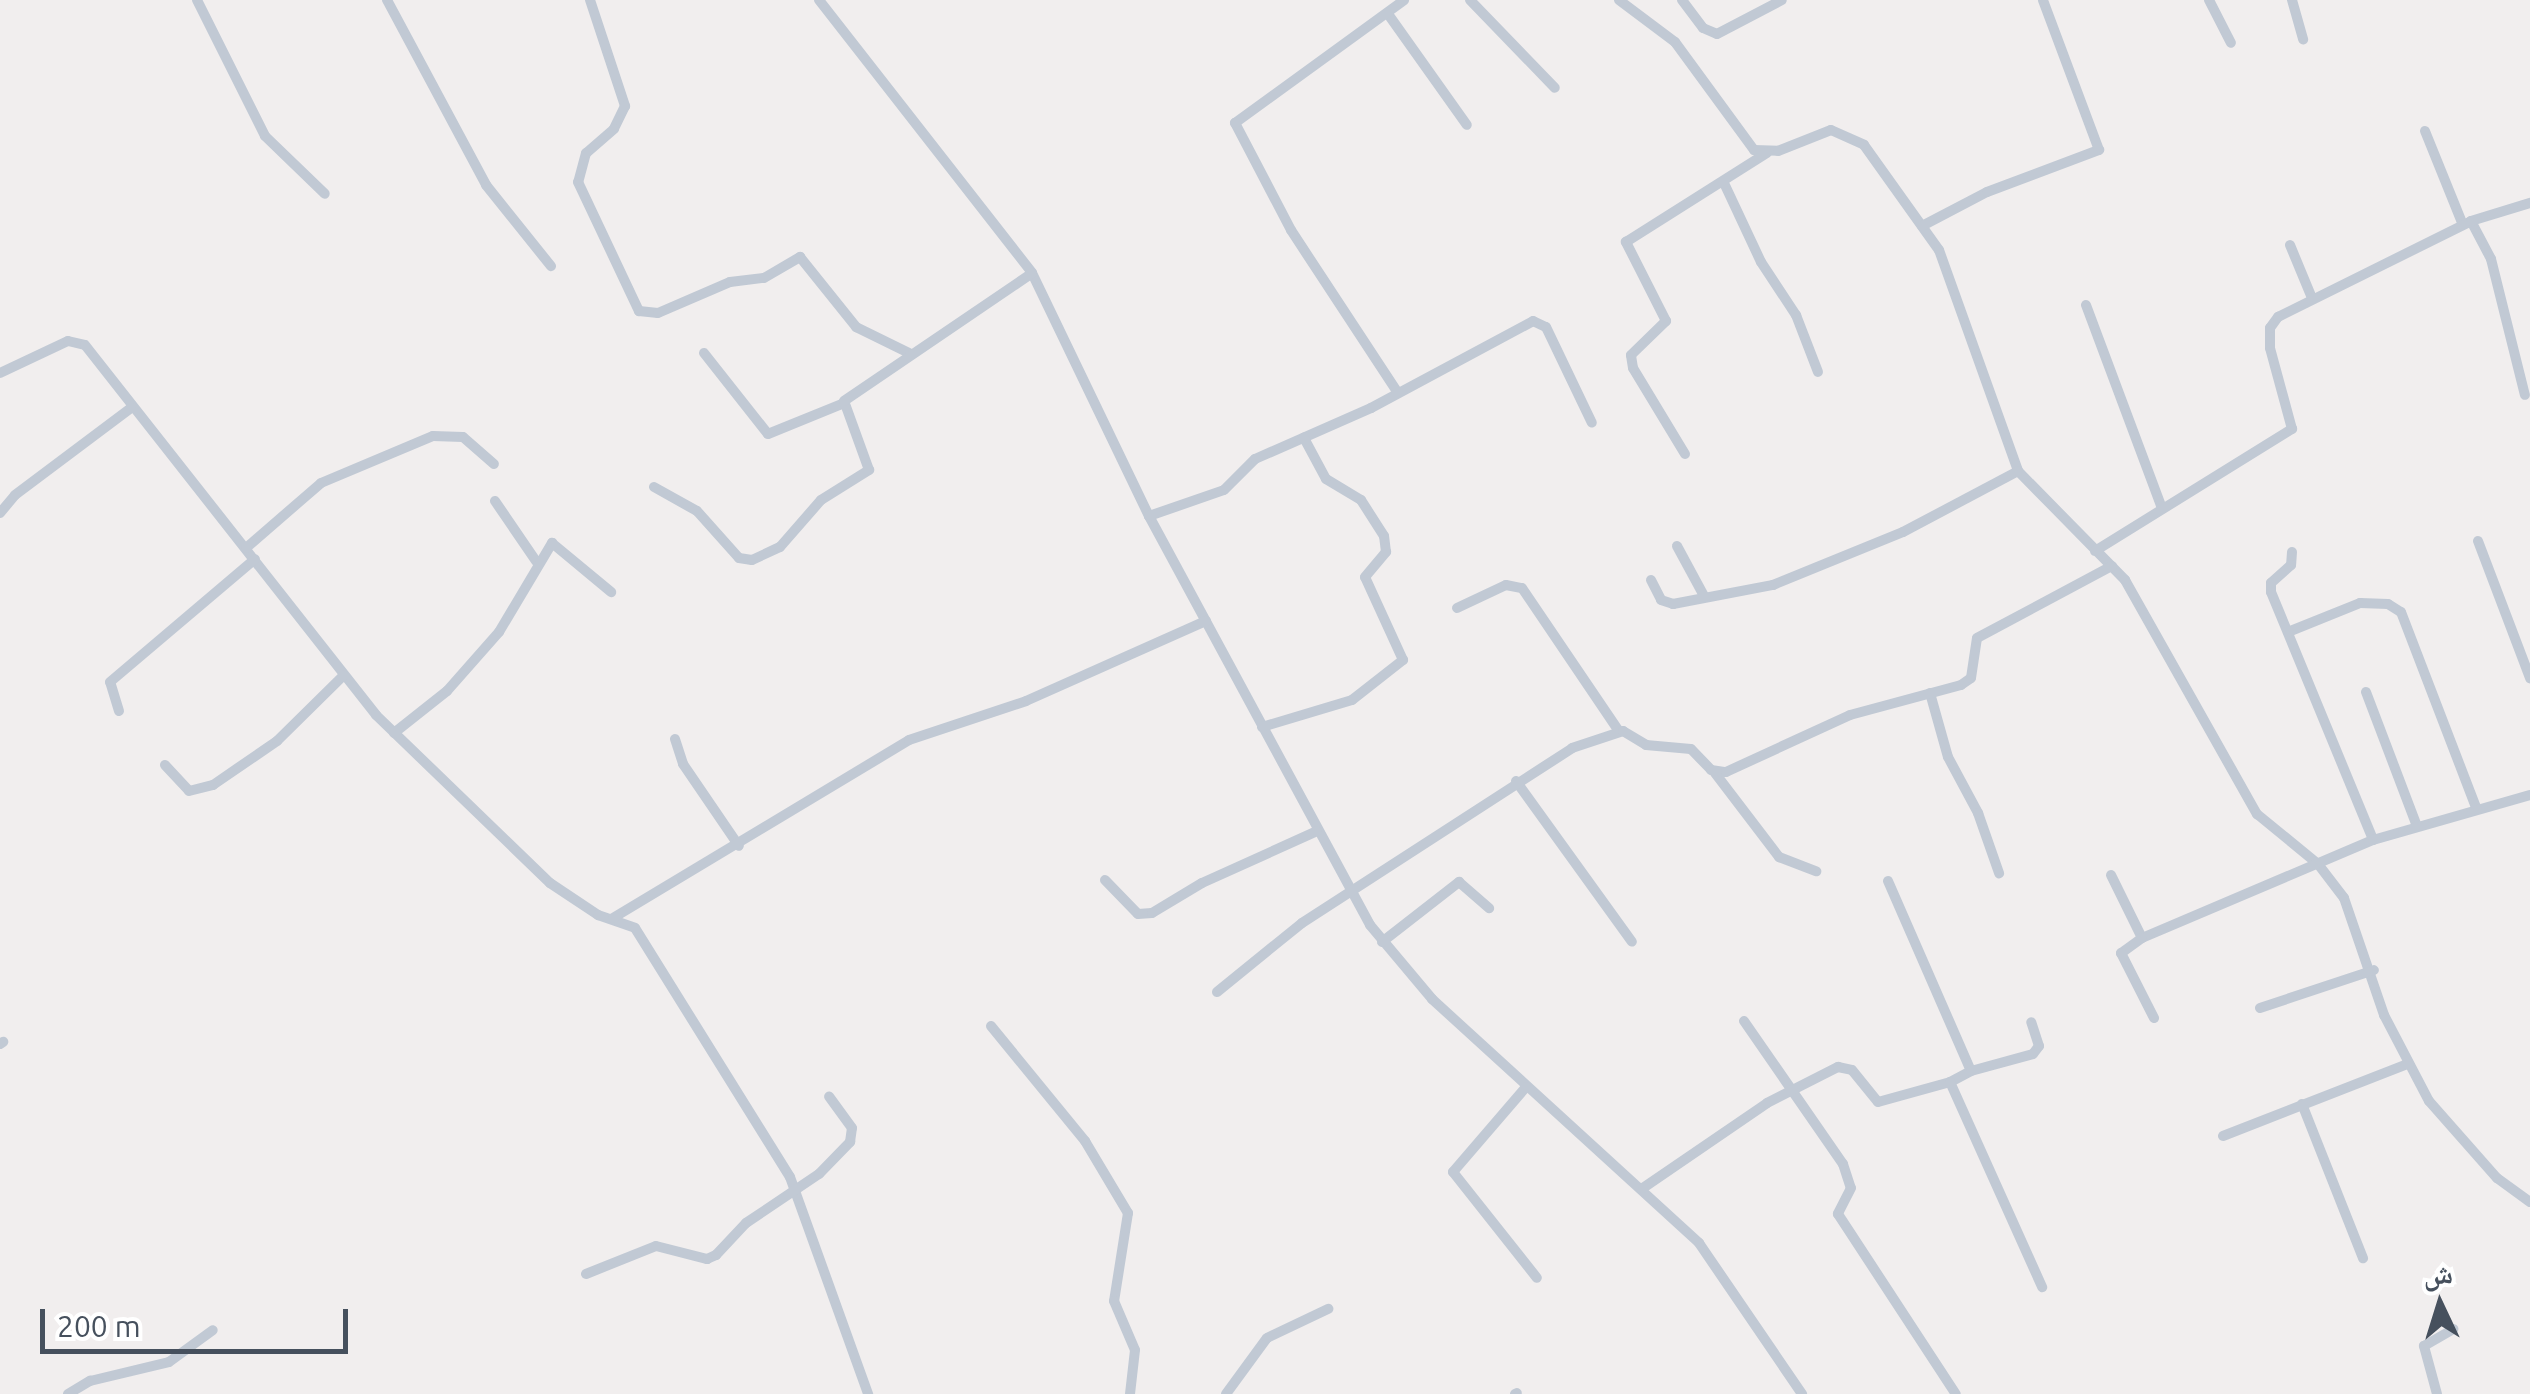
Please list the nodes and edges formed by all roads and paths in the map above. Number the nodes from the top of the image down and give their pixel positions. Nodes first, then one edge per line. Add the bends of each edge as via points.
1 (197, 0) edge
2 (387, 0) edge
3 (590, 0) edge
4 (819, 0) edge
5 (1404, 0) edge
6 (1470, 0) edge
7 (1640, 0) edge
8 (1682, 0) edge
9 (1782, 0) edge
10 (2043, 0) edge
11 (2210, 0) edge
12 (2292, 0) edge
13 (1624, 3) edge
14 (1388, 14) junction
15 (2302, 39) dead end
16 (2231, 43) dead end
17 (1555, 88) dead end
18 (1467, 124) dead end
19 (2425, 130) dead end
20 (1767, 153) junction
21 (1724, 183) junction
22 (325, 194) dead end
23 (2530, 203) edge
24 (2467, 223) junction
25 (1922, 226) junction
26 (2290, 245) dead end
27 (551, 266) dead end
28 (1032, 274) junction
29 (2312, 298) junction
30 (2086, 304) dead end
31 (908, 353) junction
32 (704, 354) dead end
33 (1818, 372) dead end
34 (0, 373) edge
35 (1396, 390) junction
36 (2525, 395) dead end
37 (842, 404) junction
38 (131, 408) junction
39 (1592, 422) dead end
40 (1304, 438) junction
41 (1685, 454) dead end
42 (494, 464) dead end
43 (2018, 471) junction
44 (654, 487) dead end
45 (496, 501) dead end
46 (2162, 508) junction
47 (0, 514) edge
48 (1150, 516) junction
49 (2478, 541) dead end
50 (1677, 546) dead end
51 (246, 548) junction
52 (2095, 551) junction
53 (2292, 552) dead end
54 (256, 559) junction
55 (536, 562) junction
56 (2112, 566) junction
57 (1651, 580) dead end
58 (611, 592) dead end
59 (1704, 596) junction
60 (1457, 608) dead end
61 (1206, 621) junction
62 (2288, 632) junction
63 (343, 676) junction
64 (2530, 678) edge
65 (2366, 692) dead end
66 (1930, 693) junction
67 (119, 712) dead end
68 (1262, 727) junction
69 (1618, 730) junction
70 (394, 733) junction
71 (675, 739) dead end
72 (165, 765) dead end
73 (1716, 773) junction
74 (1516, 781) junction
75 (2530, 795) edge
76 (2476, 807) junction
77 (2417, 826) junction
78 (1317, 831) junction
79 (2373, 840) junction
80 (739, 846) junction
81 (2318, 864) junction
82 (1816, 871) dead end
83 (1999, 873) dead end
84 (2110, 875) dead end
85 (1104, 880) dead end
86 (1888, 881) dead end
87 (1349, 892) junction
88 (1489, 908) dead end
89 (613, 918) junction
90 (2142, 938) junction
91 (1382, 942) junction
92 (1632, 942) dead end
93 (2374, 970) junction
94 (1216, 992) dead end
95 (2260, 1008) dead end
96 (2154, 1018) dead end
97 (1744, 1021) dead end
98 (2032, 1022) dead end
99 (991, 1026) dead end
100 (2408, 1064) junction
101 (1971, 1071) junction
102 (1950, 1082) junction
103 (1526, 1087) junction
104 (1791, 1091) junction
105 (829, 1096) dead end
106 (2302, 1104) junction
107 (2223, 1136) dead end
108 (1642, 1188) junction
109 (796, 1190) junction
110 (2530, 1202) edge
111 (2363, 1258) dead end
112 (586, 1274) dead end
113 (1538, 1278) dead end
114 (2042, 1288) dead end
115 (1328, 1309) dead end
116 (2454, 1329) dead end
117 (213, 1330) dead end
118 (68, 1394) edge
119 (868, 1394) edge
120 (1130, 1394) edge
121 (1226, 1394) edge
122 (1802, 1394) edge
123 (1956, 1394) edge
124 (2438, 1394) edge

1 - 22 street via 265,136
2 - 27 street via 486,185
3 - 31 street via 625,106 614,129 586,152 578,182 639,311 658,313 732,282 764,278 800,257 856,327
4 - 28 street
5 - 14 street
6 - 17 street
7 - 13 street
8 - 9 street via 1703,28 1718,34
10 - 25 street via 2100,150 1987,192
11 - 16 street
12 - 15 street
13 - 20 street via 1675,42 1746,144
14 - 18 street
14 - 35 street via 1235,122 1291,230
19 - 24 street
20 - 21 street
20 - 25 street via 1817,134 1846,132 1864,145
21 - 33 street via 1761,262 1796,315
21 - 41 street via 1626,242 1666,320 1632,354 1632,368
23 - 24 street
24 - 29 street
24 - 36 street via 2491,259
25 - 43 street via 1946,265
26 - 29 street
28 - 31 street
28 - 48 street
29 - 46 street via 2270,328 2292,430
30 - 46 street
31 - 37 street
32 - 37 street via 768,434
34 - 38 street via 74,340 94,354
35 - 39 street via 1538,322
35 - 40 street
37 - 44 street via 868,470 828,494 786,542 759,558 740,558 692,506
38 - 47 street via 16,494
38 - 51 street
40 - 48 street via 1250,462 1224,490
40 - 68 street via 1326,479 1361,500 1384,536 1386,552 1364,577 1404,660 1352,700
42 - 51 street via 463,437 433,436 321,484
43 - 52 street
43 - 59 street via 1903,532 1773,585
45 - 55 street
46 - 52 street
48 - 61 street
49 - 64 street
50 - 59 street
51 - 54 street
52 - 56 street
53 - 62 street via 2291,565 2270,587
54 - 63 street
54 - 67 street via 110,682
55 - 58 street via 552,543 560,544
55 - 70 street via 499,632 446,692
56 - 66 street via 1976,638 1972,678
56 - 81 street via 2256,814
57 - 59 street via 1666,604
60 - 69 street via 1506,585 1522,588
61 - 68 street
61 - 80 street via 1026,701 908,740
62 - 76 street via 2360,602 2401,612
62 - 79 street
63 - 70 street
63 - 72 street via 277,741 214,785 189,790
65 - 77 street
66 - 73 street via 1850,715
66 - 83 street via 1948,757 1978,812
68 - 78 street
69 - 73 street via 1646,745 1691,749
69 - 74 street
70 - 89 street via 550,883
71 - 80 street via 683,764
73 - 82 street via 1779,857
74 - 87 street
74 - 92 street
75 - 76 street
76 - 77 street
77 - 79 street
78 - 85 street via 1202,882 1152,913 1138,914
78 - 87 street
79 - 81 street
80 - 89 street
81 - 90 street
81 - 93 street via 2351,912
84 - 90 street
86 - 101 street
87 - 91 street
87 - 94 street
88 - 91 street via 1460,882
89 - 109 street via 635,928
90 - 96 street via 2121,953
91 - 103 street
93 - 95 street
93 - 100 street via 2384,1015
97 - 104 street
98 - 101 street via 2038,1046 2032,1054
99 - 120 street via 1085,1140 1128,1213 1114,1301 1135,1350
100 - 106 street
100 - 110 street via 2460,1141
101 - 102 street
102 - 104 street via 1878,1102 1845,1067
102 - 114 street
103 - 108 street
103 - 113 street via 1453,1172
104 - 108 street
104 - 123 street via 1849,1175 1851,1188 1837,1211 1851,1238
105 - 109 street via 853,1135
106 - 107 street
106 - 111 street
108 - 122 street via 1715,1262
109 - 112 street via 706,1259 656,1246
109 - 119 street
115 - 121 street via 1267,1338
116 - 124 street via 2424,1349
117 - 118 street via 169,1362 90,1381

